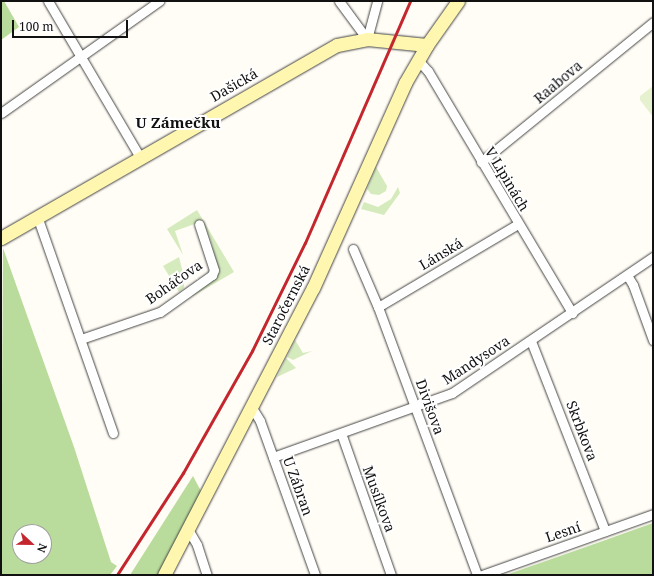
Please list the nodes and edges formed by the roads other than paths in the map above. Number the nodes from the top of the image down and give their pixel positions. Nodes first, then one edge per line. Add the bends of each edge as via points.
1 (48, 1) edge
2 (159, 1) edge
3 (339, 1) edge
4 (377, 1) edge
5 (458, 1) edge
6 (653, 22) edge
7 (367, 38) junction
8 (427, 45) junction
9 (80, 56) junction
10 (418, 60) junction
11 (1, 113) edge
12 (140, 157) junction
13 (480, 162) junction
14 (37, 216) junction
15 (200, 224) dead end
16 (518, 224) junction
17 (2, 235) edge
18 (353, 249) dead end
19 (653, 257) edge
20 (627, 275) junction
21 (378, 307) junction
22 (572, 313) junction
23 (81, 339) junction
24 (653, 340) edge
25 (531, 341) junction
26 (415, 407) junction
27 (252, 408) junction
28 (113, 433) dead end
29 (341, 433) junction
30 (273, 457) junction
31 (653, 514) edge
32 (188, 531) junction
33 (605, 531) junction
34 (164, 575) edge
35 (207, 575) edge
36 (315, 575) edge
37 (391, 575) edge
38 (477, 575) edge
39 (482, 575) edge

1 - 9 street
2 - 9 street
3 - 7 street
4 - 7 street
5 - 8 main road
6 - 13 street, Raabova
7 - 8 main road, Dašická
7 - 12 main road, Dašická via 344,42 331,48
8 - 10 main road, Staročernská
9 - 11 street
9 - 12 street
10 - 13 street, V Lipinách via 428,71
10 - 27 main road, Staročernská via 394,104 329,256
12 - 14 main road, Dašická
13 - 16 street, V Lipinách
14 - 17 main road, Dašická
14 - 23 street
15 - 23 street, Boháčova via 214,270 212,275 160,312
16 - 21 street, Lánská
16 - 22 street, V Lipinách
18 - 21 street, Divišova
19 - 20 street, Mandysova
20 - 22 street, Mandysova
20 - 24 street
21 - 26 street, Divišova
22 - 25 street, Mandysova
23 - 28 street
25 - 26 street, Mandysova via 465,386
25 - 33 street, Skrbkova
26 - 29 street, Mandysova
26 - 38 street, Divišova
27 - 30 street, U Zábran via 260,421
27 - 32 main road, Staročernská
29 - 30 street, Mandysova
29 - 37 street, Musílkova
30 - 36 street, U Zábran
31 - 33 street, Lesní
32 - 34 main road, Staročernská
32 - 35 street via 197,545
33 - 39 street, Lesní

